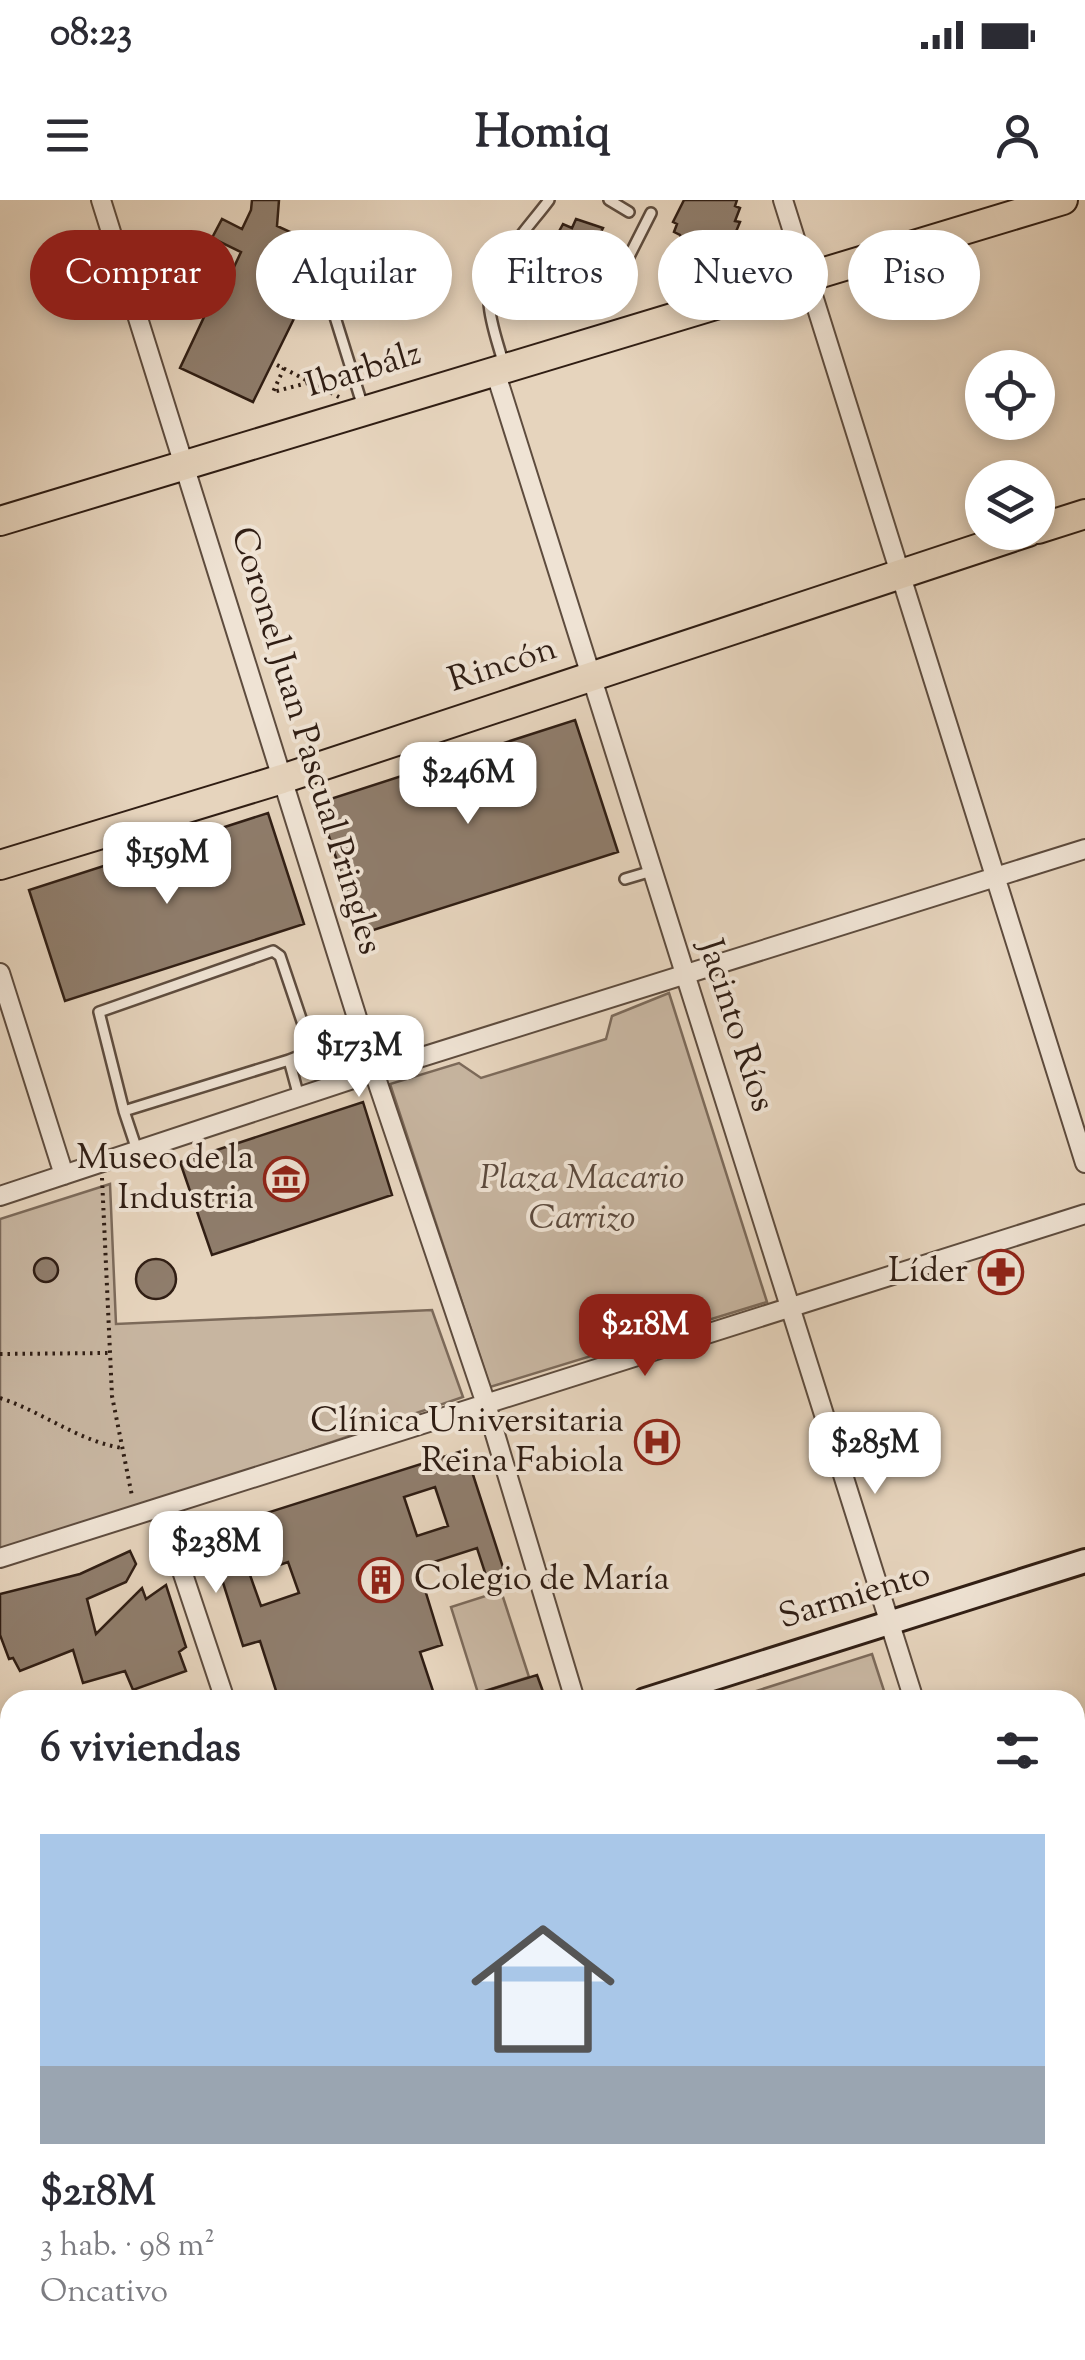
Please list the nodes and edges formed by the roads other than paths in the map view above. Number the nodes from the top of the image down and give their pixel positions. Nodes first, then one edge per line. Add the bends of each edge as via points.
1 (101, 200) edge
2 (549, 200) edge
3 (609, 200) edge
4 (783, 200) edge
5 (1063, 200) edge
6 (629, 212) dead end
7 (651, 213) dead end
8 (527, 230) edge
9 (793, 230) edge
10 (638, 239) edge
11 (828, 272) edge
12 (333, 320) edge
13 (492, 320) edge
14 (667, 320) edge
15 (821, 320) edge
16 (500, 370) junction
17 (355, 413) junction
18 (185, 464) junction
19 (1085, 514) edge
20 (0, 521) edge
21 (1055, 524) edge
22 (974, 550) edge
23 (901, 574) junction
24 (591, 677) junction
25 (282, 779) junction
26 (1085, 849) edge
27 (0, 865) edge
28 (652, 871) junction
29 (997, 878) junction
30 (625, 879) dead end
31 (0, 974) edge
32 (685, 974) junction
33 (289, 1060) junction
34 (374, 1072) junction
35 (299, 1097) junction
36 (124, 1111) junction
37 (137, 1150) junction
38 (1085, 1162) edge
39 (64, 1175) junction
40 (0, 1196) edge
41 (1085, 1214) edge
42 (790, 1308) junction
43 (486, 1404) junction
44 (161, 1508) junction
45 (0, 1558) edge
46 (1085, 1561) edge
47 (890, 1623) junction
48 (222, 1690) edge
49 (573, 1690) edge
50 (677, 1690) edge
51 (911, 1690) edge

1 - 18 street, Coronel Juan Pascual Pringles
2 - 8 lane
3 - 6 lane
4 - 9 street
5 - 11 main road, Ibarbálz
7 - 10 lane
12 - 17 lane
13 - 16 lane
14 - 16 main road, Ibarbálz
15 - 23 street
16 - 17 main road, Ibarbálz
16 - 24 street, Jacinto Ríos
17 - 18 main road, Ibarbálz
18 - 20 main road, Ibarbálz
18 - 25 street, Coronel Juan Pascual Pringles
19 - 21 main road
22 - 23 main road, Rincón
23 - 24 main road, Rincón
23 - 29 street
24 - 25 main road, Rincón
24 - 28 street, Jacinto Ríos
25 - 27 main road, Rincón
25 - 34 street, Coronel Juan Pascual Pringles
26 - 29 street
28 - 30 lane
28 - 32 street, Jacinto Ríos
29 - 32 street
29 - 38 street
31 - 39 street
32 - 34 street
32 - 42 street, Jacinto Ríos
33 - 35 lane
33 - 36 lane
33 - 36 lane via 312,1051 273,951 99,1012
34 - 35 street
34 - 43 street, Coronel Juan Pascual Pringles
35 - 37 street
36 - 37 lane
37 - 39 street
39 - 40 street
41 - 42 street
42 - 43 street
42 - 47 street, Jacinto Ríos
43 - 44 street
43 - 49 street, Coronel Juan Pascual Pringles
44 - 45 street
44 - 48 street
46 - 47 main road, Sarmiento
47 - 50 main road, Sarmiento
47 - 51 street, Jacinto Ríos

